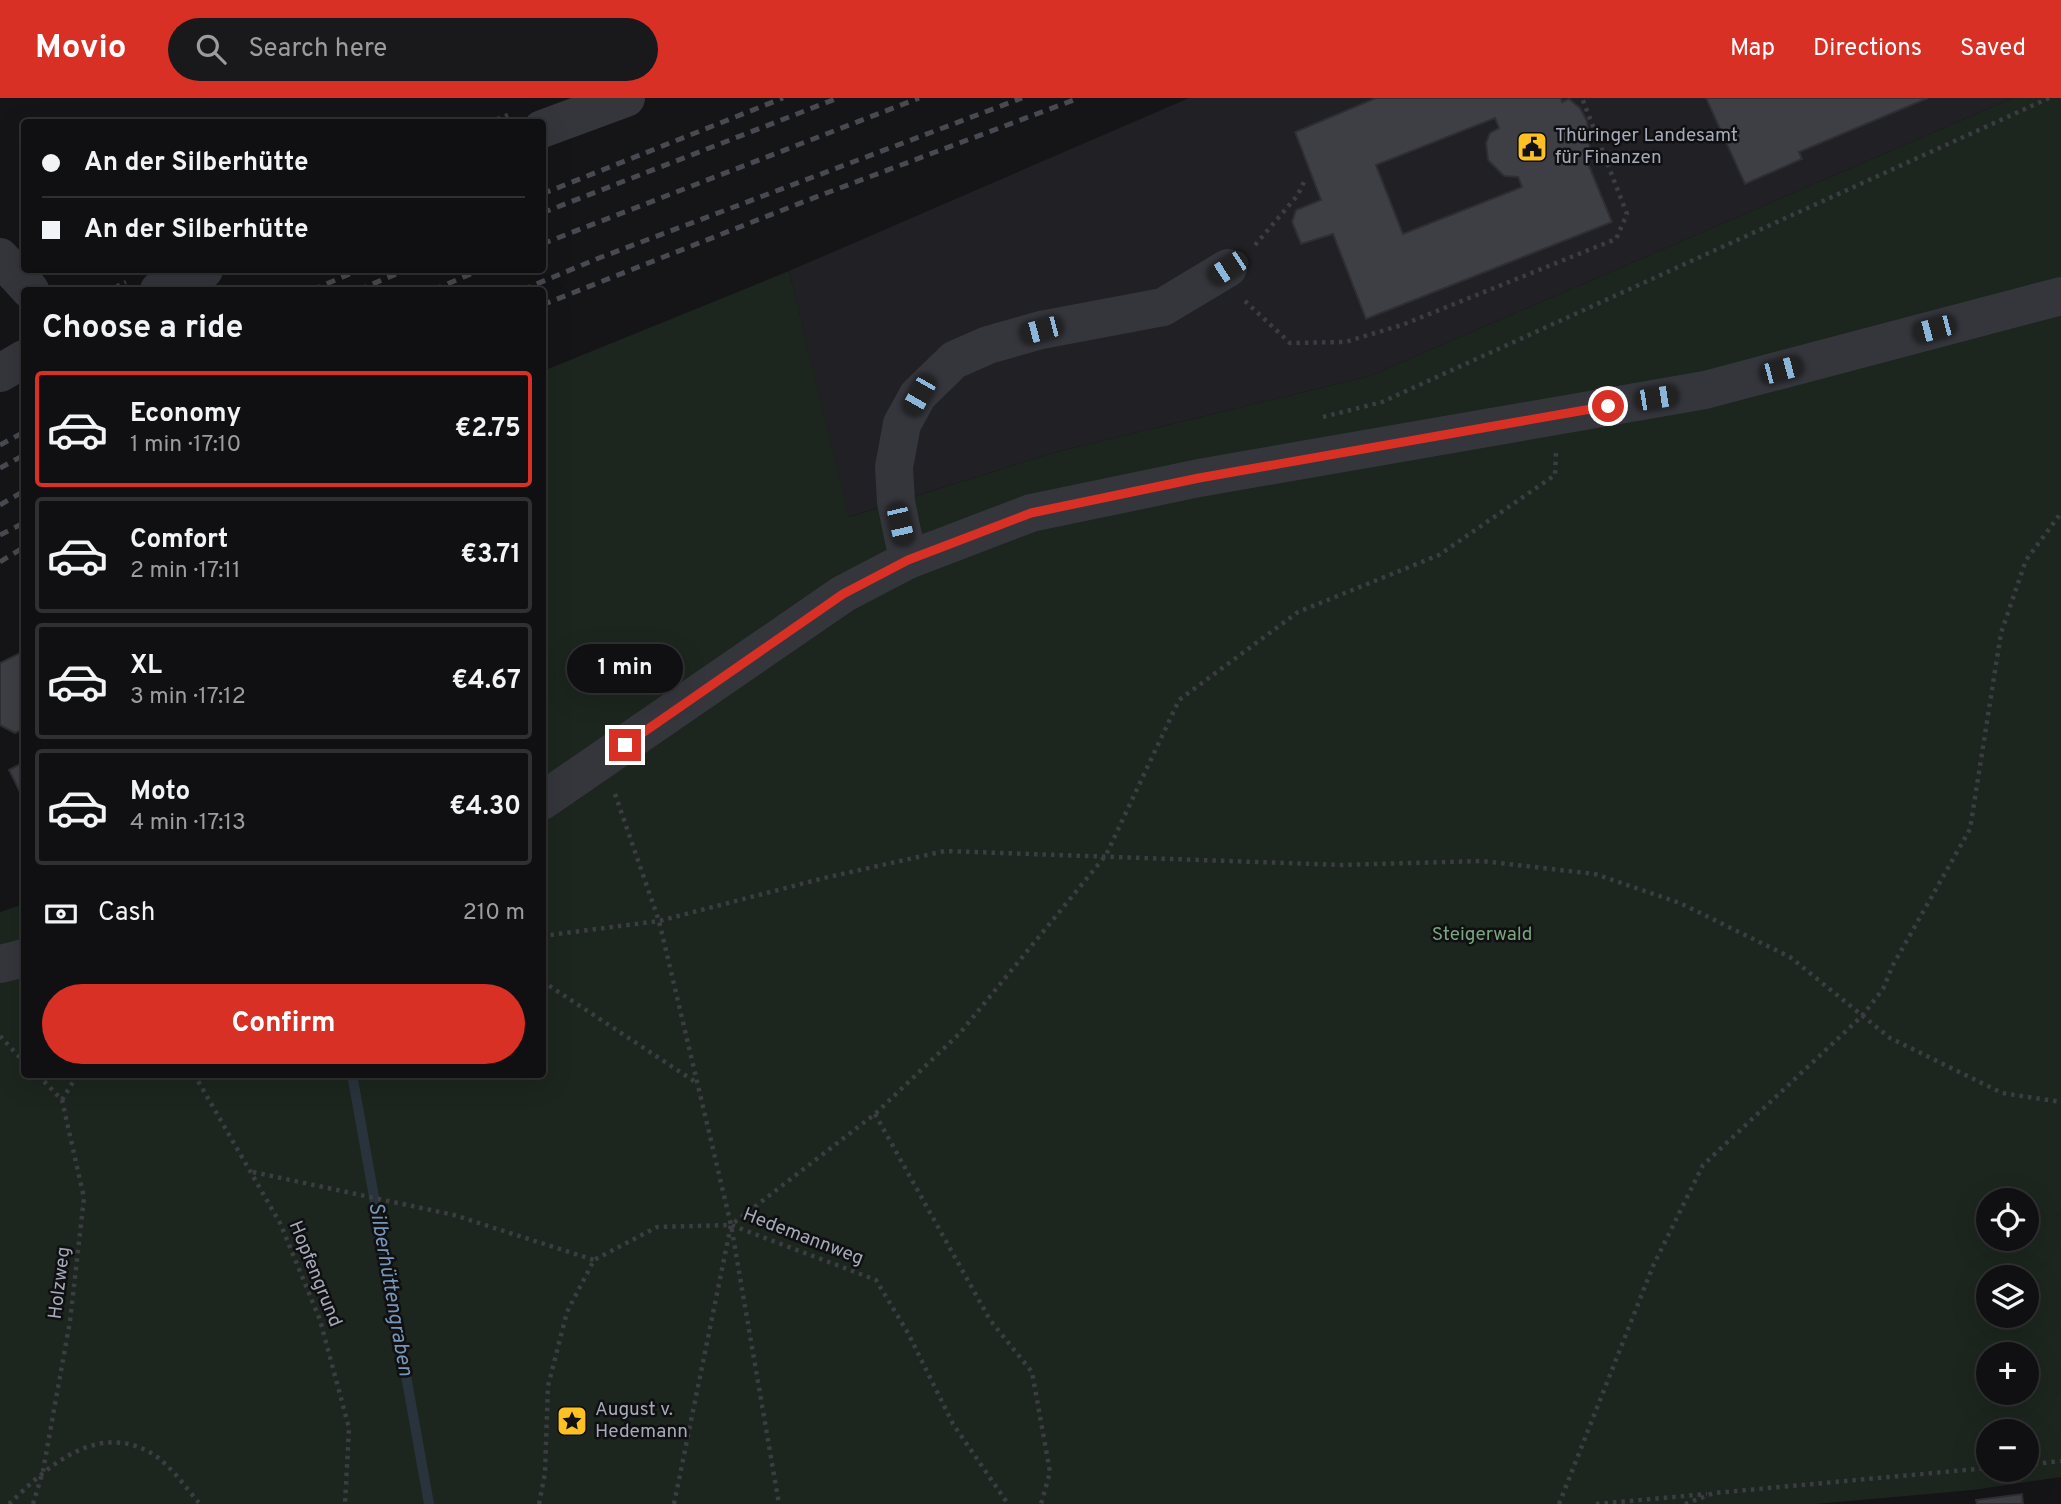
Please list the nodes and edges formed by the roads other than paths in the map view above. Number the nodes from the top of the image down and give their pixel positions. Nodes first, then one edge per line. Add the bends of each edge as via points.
1 (626, 98) edge
2 (546, 128) edge
3 (0, 257) edge
4 (1228, 268) road end
5 (197, 273) edge
6 (27, 287) edge
7 (166, 287) edge
8 (2061, 296) edge
9 (21, 361) edge
10 (0, 373) edge
11 (908, 560) junction
12 (546, 798) edge
13 (21, 959) edge
14 (0, 964) edge

1 - 2 street
3 - 6 street
4 - 11 street via 1163,307 1041,330 954,360 919,395 902,424 894,467
5 - 7 street
8 - 11 street via 1705,390 1199,478 1031,513
9 - 10 street
11 - 12 street via 843,594
13 - 14 street

